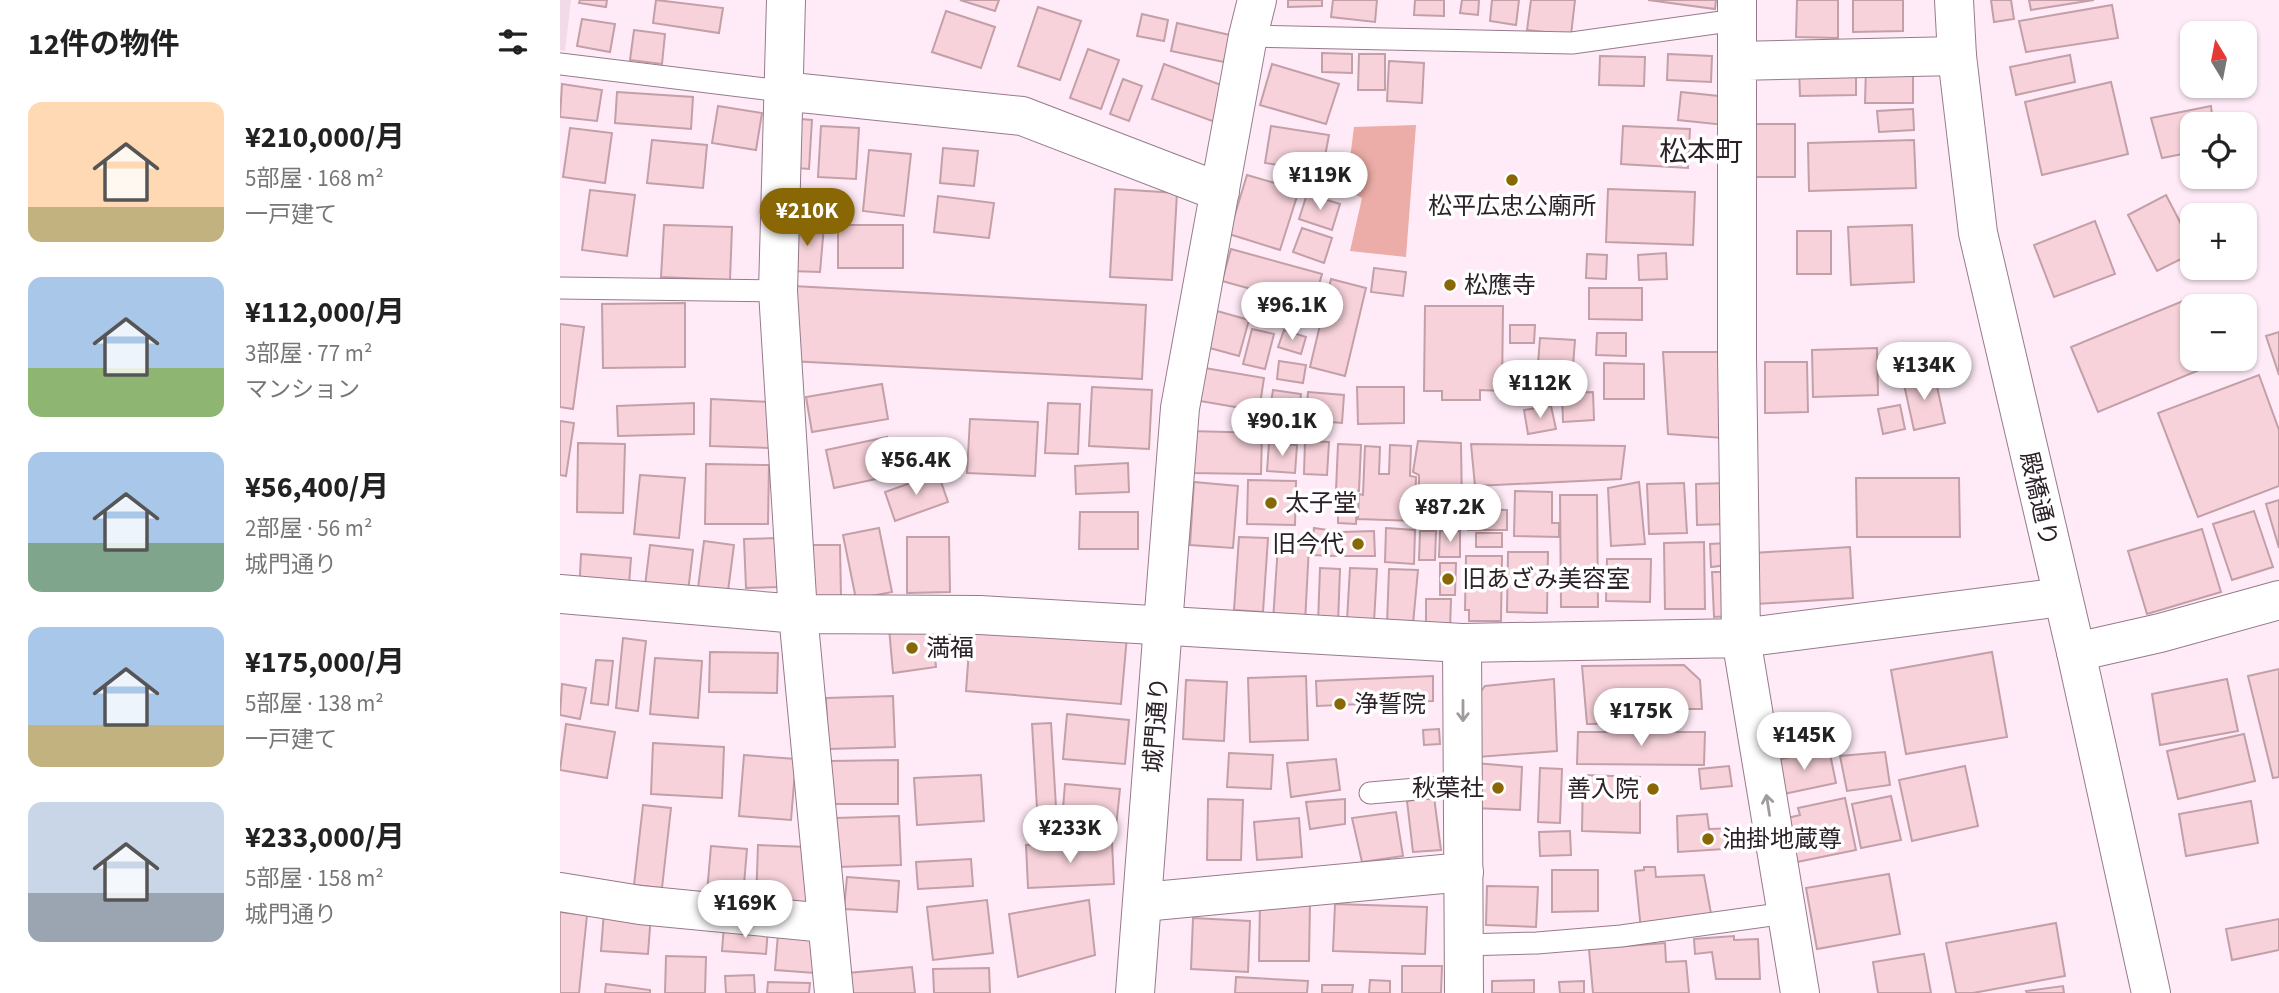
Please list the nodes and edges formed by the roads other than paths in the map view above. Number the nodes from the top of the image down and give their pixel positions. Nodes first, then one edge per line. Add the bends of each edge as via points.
1 (786, 0) edge
2 (1258, 0) edge
3 (1954, 0) edge
4 (1736, 10) edge
5 (1248, 36) junction
6 (1957, 56) junction
7 (1737, 61) junction
8 (560, 64) edge
9 (782, 91) junction
10 (1220, 192) junction
11 (560, 288) edge
12 (778, 291) junction
13 (560, 594) edge
14 (2062, 597) junction
15 (2279, 600) edge
16 (798, 614) junction
17 (1163, 625) junction
18 (1741, 638) junction
19 (1462, 643) junction
20 (2076, 652) junction
21 (1463, 785) junction
22 (1370, 793) dead end
23 (1464, 872) junction
24 (560, 892) edge
25 (1143, 902) junction
26 (1786, 914) junction
27 (827, 923) junction
28 (1464, 945) junction
29 (834, 993) edge
30 (1135, 993) edge
31 (1464, 993) edge
32 (1800, 993) edge
33 (2151, 993) edge

1 - 9 street
2 - 5 street, 城門通り
3 - 6 street, 殿橋通り
4 - 5 lane via 1572,43
4 - 7 street
5 - 10 street, 城門通り
6 - 7 street
6 - 14 street, 殿橋通り via 1978,233
7 - 18 street
8 - 9 lane
9 - 10 street via 1022,116
9 - 12 street
10 - 17 street, 城門通り via 1180,408
11 - 12 lane
12 - 16 street
13 - 16 street
14 - 18 street
14 - 20 street, 殿橋通り
15 - 20 street
16 - 17 street via 980,615
16 - 27 street
17 - 19 street
17 - 25 street, 城門通り
18 - 19 street
26 -> 18 street
19 -> 21 street
20 - 33 street, 殿橋通り
21 - 22 lane
21 - 23 street
23 - 25 street
23 - 28 street
24 - 27 street via 640,905
25 - 30 street, 城門通り
26 - 28 lane via 1621,936
26 - 32 street
27 - 29 street
28 - 31 street

